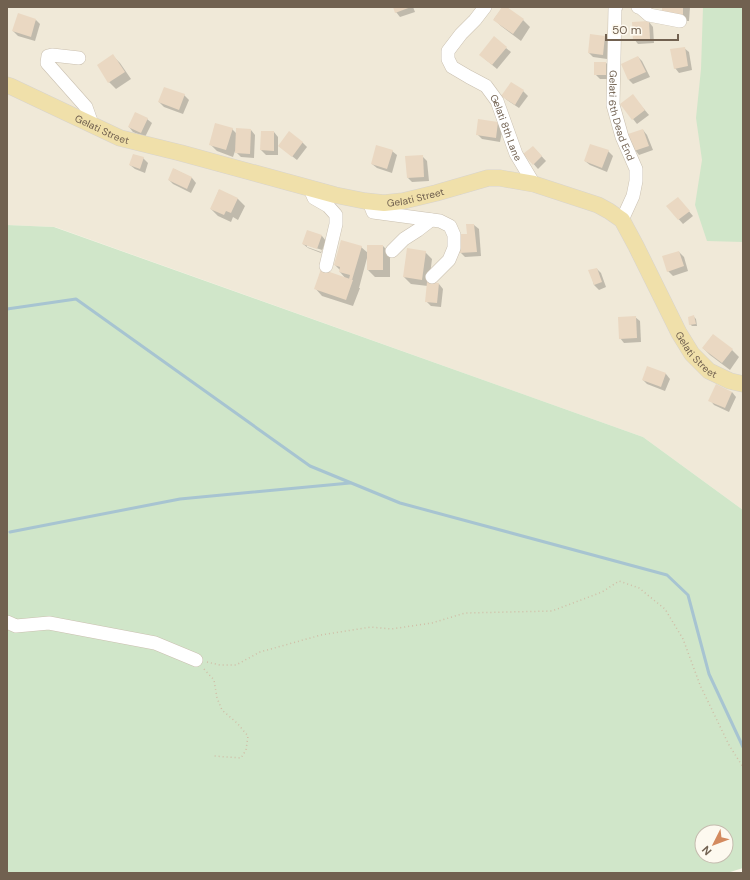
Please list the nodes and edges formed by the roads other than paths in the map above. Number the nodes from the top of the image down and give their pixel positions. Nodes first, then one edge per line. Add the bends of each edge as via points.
1 (485, 7) edge
2 (616, 7) edge
3 (638, 7) edge
4 (680, 21) dead end
5 (79, 58) dead end
6 (7, 85) edge
7 (92, 124) junction
8 (534, 184) junction
9 (310, 188) junction
10 (369, 202) junction
11 (431, 220) junction
12 (622, 220) junction
13 (392, 251) dead end
14 (326, 266) dead end
15 (432, 277) dead end
16 (743, 384) edge
17 (7, 622) edge
18 (196, 660) road end

1 - 8 street, Gelati 8th Lane via 448,51 448,59 452,66 486,86 496,101 516,154
2 - 12 street, Gelati 6th Dead End via 613,105 622,137 636,169 633,196
3 - 4 street via 649,15
5 - 7 street via 52,55 48,56 47,62 86,107
6 - 7 main road, Gelati Street
7 - 9 main road, Gelati Street via 120,138
8 - 10 main road, Gelati Street via 488,178 403,201
8 - 12 main road, Gelati Street via 598,205 610,210
9 - 10 main road, Gelati Street
9 - 14 street via 314,198 328,206 336,215
10 - 11 street via 373,212
11 - 13 street
11 - 15 street via 450,226 454,235 454,248 449,260
12 - 16 main road, Gelati Street via 678,333 692,354 709,371
17 - 18 street via 16,626 48,623 155,643

